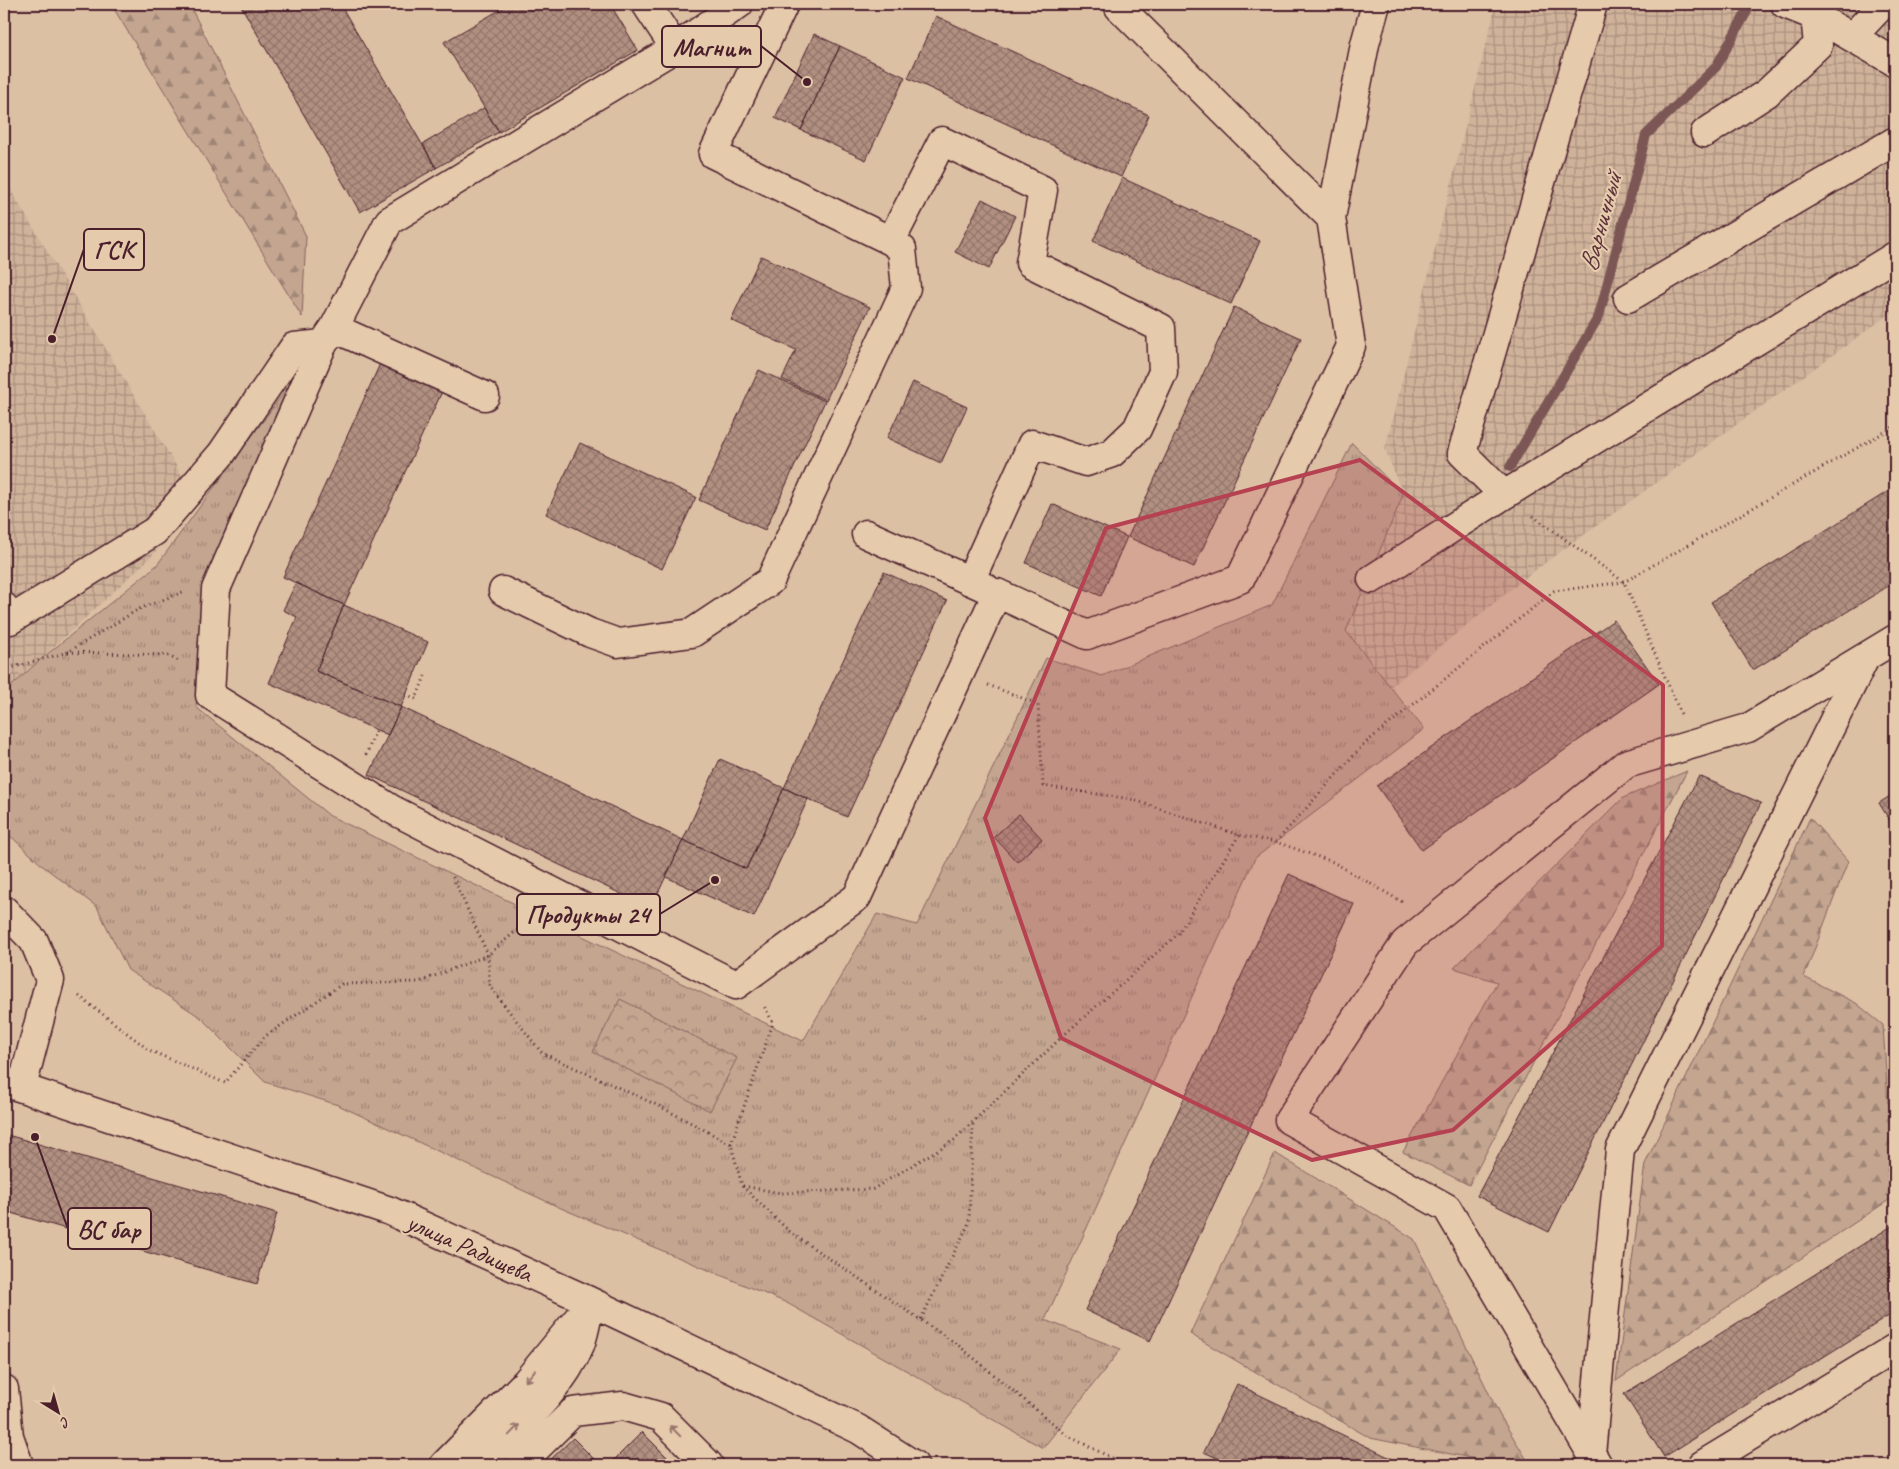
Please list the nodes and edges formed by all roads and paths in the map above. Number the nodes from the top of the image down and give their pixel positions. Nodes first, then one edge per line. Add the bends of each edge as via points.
1 (646, 4) edge
2 (739, 4) edge
3 (784, 4) edge
4 (1120, 4) edge
5 (1376, 4) edge
6 (1593, 4) edge
7 (1785, 4) edge
8 (1883, 4) edge
9 (1816, 10) edge
10 (1852, 37) junction
11 (675, 48) junction
12 (1895, 62) edge
13 (1705, 133) dead end
14 (1895, 141) edge
15 (1331, 218) junction
16 (891, 241) junction
17 (1895, 256) edge
18 (1628, 298) dead end
19 (329, 336) junction
20 (485, 396) dead end
21 (1895, 426) edge
22 (1504, 495) junction
23 (866, 534) dead end
24 (221, 578) junction
25 (1372, 579) dead end
26 (970, 581) junction
27 (1624, 582) junction
28 (503, 591) dead end
29 (997, 593) junction
30 (4, 607) edge
31 (1895, 639) edge
32 (68, 652) junction
33 (1865, 658) junction
34 (4, 670) edge
35 (211, 675) junction
36 (960, 675) junction
37 (425, 676) dead end
38 (406, 694) dead end
39 (1694, 744) junction
40 (1239, 835) junction
41 (1276, 842) junction
42 (452, 875) dead end
43 (567, 898) junction
44 (4, 910) edge
45 (1433, 920) junction
46 (488, 955) junction
47 (747, 976) junction
48 (78, 995) dead end
49 (13, 1085) edge
50 (974, 1121) junction
51 (731, 1144) junction
52 (742, 1186) junction
53 (588, 1302) junction
54 (921, 1320) junction
55 (571, 1341) junction
56 (1895, 1348) edge
57 (4, 1389) edge
58 (6, 1441) edge
59 (1594, 1460) edge
60 (19, 1465) edge
61 (444, 1465) edge
62 (480, 1465) edge
63 (519, 1465) edge
64 (709, 1465) edge
65 (914, 1465) edge
66 (1126, 1465) edge
67 (1702, 1465) edge

1 - 11 street
2 - 11 street
3 - 16 street via 713,154
4 - 15 street via 1119,7
5 - 15 street via 1365,44
6 - 22 street via 1462,452
7 - 9 street
8 - 10 street
9 - 10 street
9 - 13 street via 1818,45 1766,93
10 - 12 street
11 - 19 street via 389,221
14 - 18 street
15 - 29 street via 1352,346 1240,579 1087,635
16 - 26 street via 942,141 1043,190 1030,263 1161,328 1163,372 1137,429 1112,454 1086,462 1032,444
16 - 28 street via 902,249 906,288 770,581 692,633 618,643 590,634
17 - 22 street
19 - 20 street
19 - 24 street
19 - 30 street via 294,347 222,453 155,530 10,620
21 - 27 path
22 - 25 street
22 - 27 path
23 - 26 street
24 - 32 path via 139,610
24 - 35 street via 216,589
26 - 29 street
27 - 39 path
27 - 41 path via 1554,591 1363,745
29 - 36 street
31 - 33 street
32 - 34 path
32 - 35 path via 166,655
33 - 39 street via 1748,728
33 - 59 street via 1620,1150
35 - 43 street via 210,695 393,810
36 - 40 path via 1038,704 1043,786 1131,799
36 - 47 street via 857,897
37 - 38 path via 416,699
39 - 45 street via 1626,764
40 - 41 path
40 - 50 path via 1178,934 1065,1034
41 - 45 path via 1333,862
42 - 46 path
43 - 46 path via 516,931
43 - 47 street via 736,985
44 - 49 street via 34,941 50,980
45 - 59 street via 1404,943 1289,1120 1447,1208
46 - 48 path via 418,982 342,984 264,1038 225,1083 149,1050
46 - 51 path via 490,987 542,1053 659,1106
47 - 51 path via 773,1023
49 - 53 street, улица Радищева via 390,1211
50 - 52 path via 954,1140 873,1189 781,1193
50 - 54 path via 969,1223
51 - 52 path
52 - 54 path via 791,1233
53 - 55 street
53 - 65 street, улица Радищева via 858,1429
54 - 66 path via 958,1345 1068,1436
55 -> 61 street
62 -> 55 street via 549,1394 569,1367
56 - 67 street
57 - 58 street
58 - 60 street
64 -> 63 street via 661,1417 622,1406 573,1412

